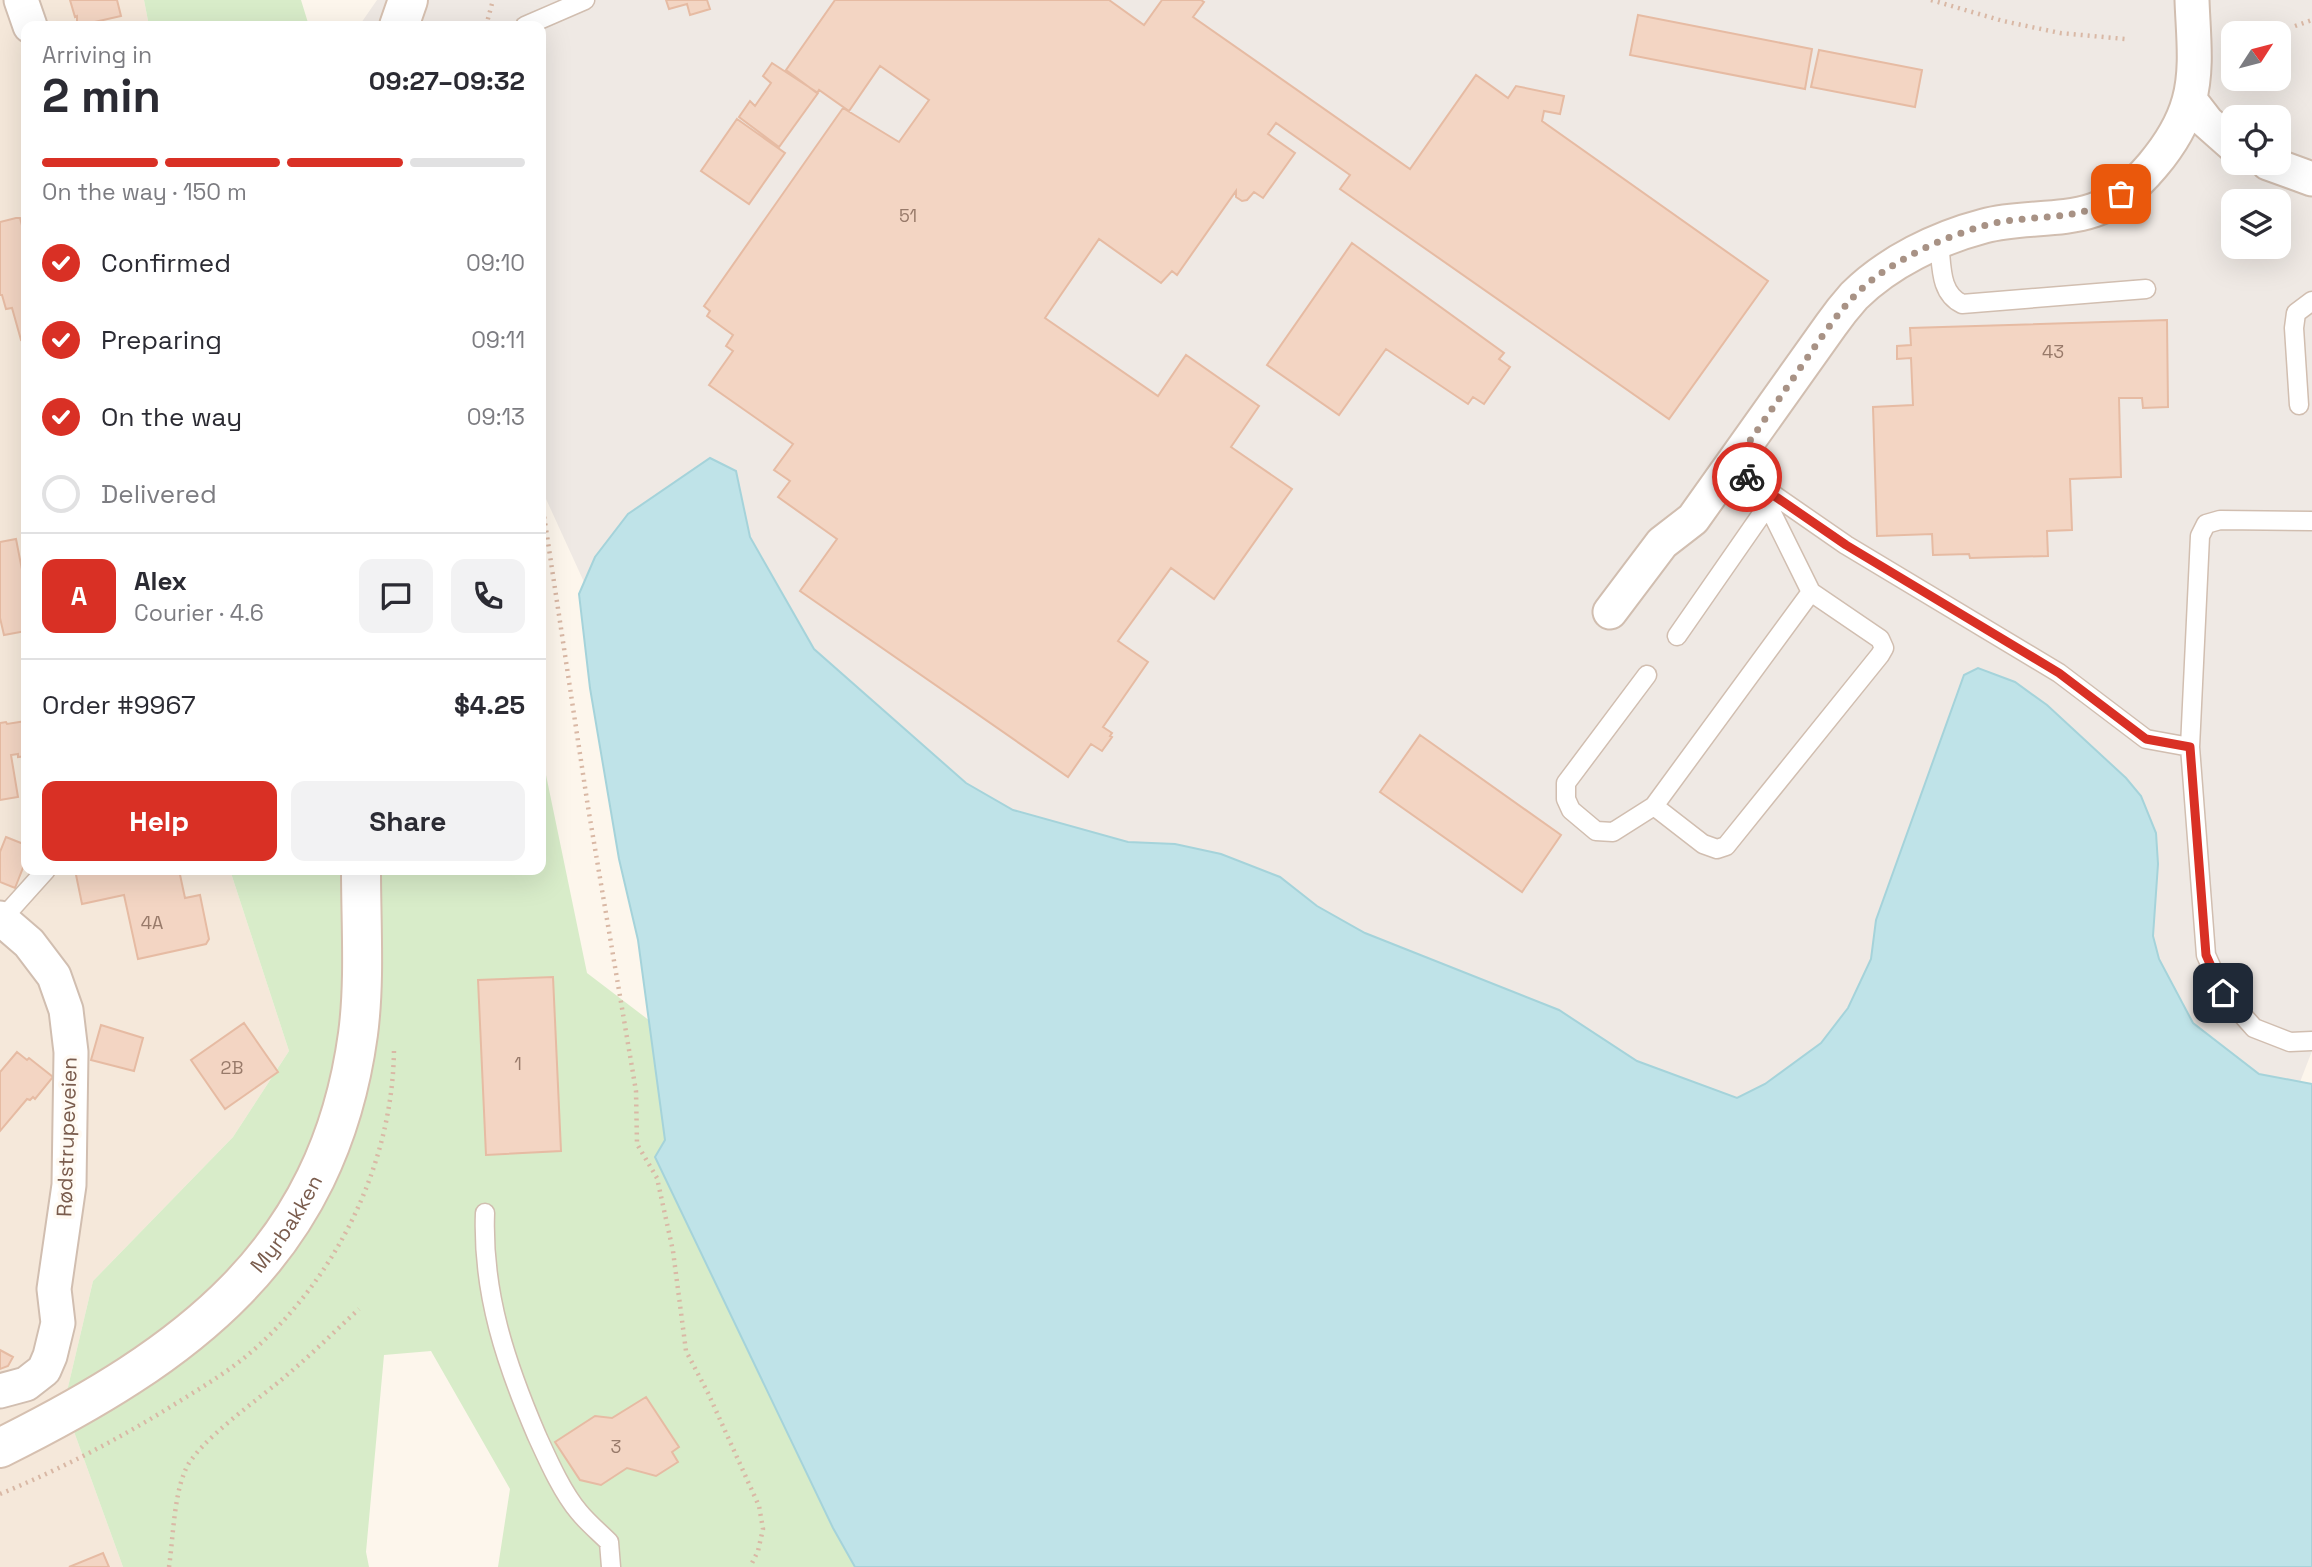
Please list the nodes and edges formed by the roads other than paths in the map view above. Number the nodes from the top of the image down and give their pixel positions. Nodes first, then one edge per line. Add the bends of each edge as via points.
1 (21, 0) edge
2 (408, 0) edge
3 (585, 0) edge
4 (2192, 0) edge
5 (28, 21) edge
6 (401, 21) edge
7 (537, 21) edge
8 (2190, 100) junction
9 (2221, 134) edge
10 (2291, 172) edge
11 (2312, 179) edge
12 (1939, 242) junction
13 (2146, 289) dead end
14 (2312, 302) edge
15 (2299, 405) dead end
16 (1745, 475) junction
17 (1768, 505) junction
18 (2312, 521) edge
19 (1811, 592) junction
20 (1610, 612) dead end
21 (1677, 636) dead end
22 (1647, 675) dead end
23 (2190, 747) junction
24 (1654, 806) junction
25 (41, 875) edge
26 (361, 875) edge
27 (1, 918) edge
28 (2312, 1041) edge
29 (485, 1213) dead end
30 (0, 1391) edge
31 (0, 1448) edge
32 (611, 1567) edge

1 - 5 street
2 - 6 street
3 - 7 lane
4 - 8 street
8 - 9 street
8 - 12 street via 2157,161 2108,203 2067,216 1984,226
10 - 11 street
12 - 13 lane via 1945,290 1962,304
12 - 16 street via 1897,263 1853,297 1831,325
14 - 15 lane via 2296,313 2294,328
16 - 17 lane
16 - 20 street via 1662,543
16 - 23 lane via 1846,545 2059,673 2146,739
17 - 19 lane
17 - 21 lane
18 - 23 lane via 2220,520 2206,524 2200,536
19 - 24 lane
19 - 24 lane via 1880,639 1881,655 1726,846 1717,849 1703,844
22 - 24 lane via 1566,783 1566,799 1571,810 1596,831 1613,832
23 - 28 lane via 2206,955 2223,993 2254,1028 2290,1042
25 - 27 lane
26 - 31 street, Myrbakken via 359,1020 351,1072 325,1154 296,1215 235,1292 183,1339 90,1400
27 - 30 street, Rødstrupeveien via 29,943 54,976 66,1010 71,1052 69,1185 54,1289 58,1323 44,1370 26,1384
29 - 32 lane via 487,1275 508,1365 548,1459 578,1511 609,1542

